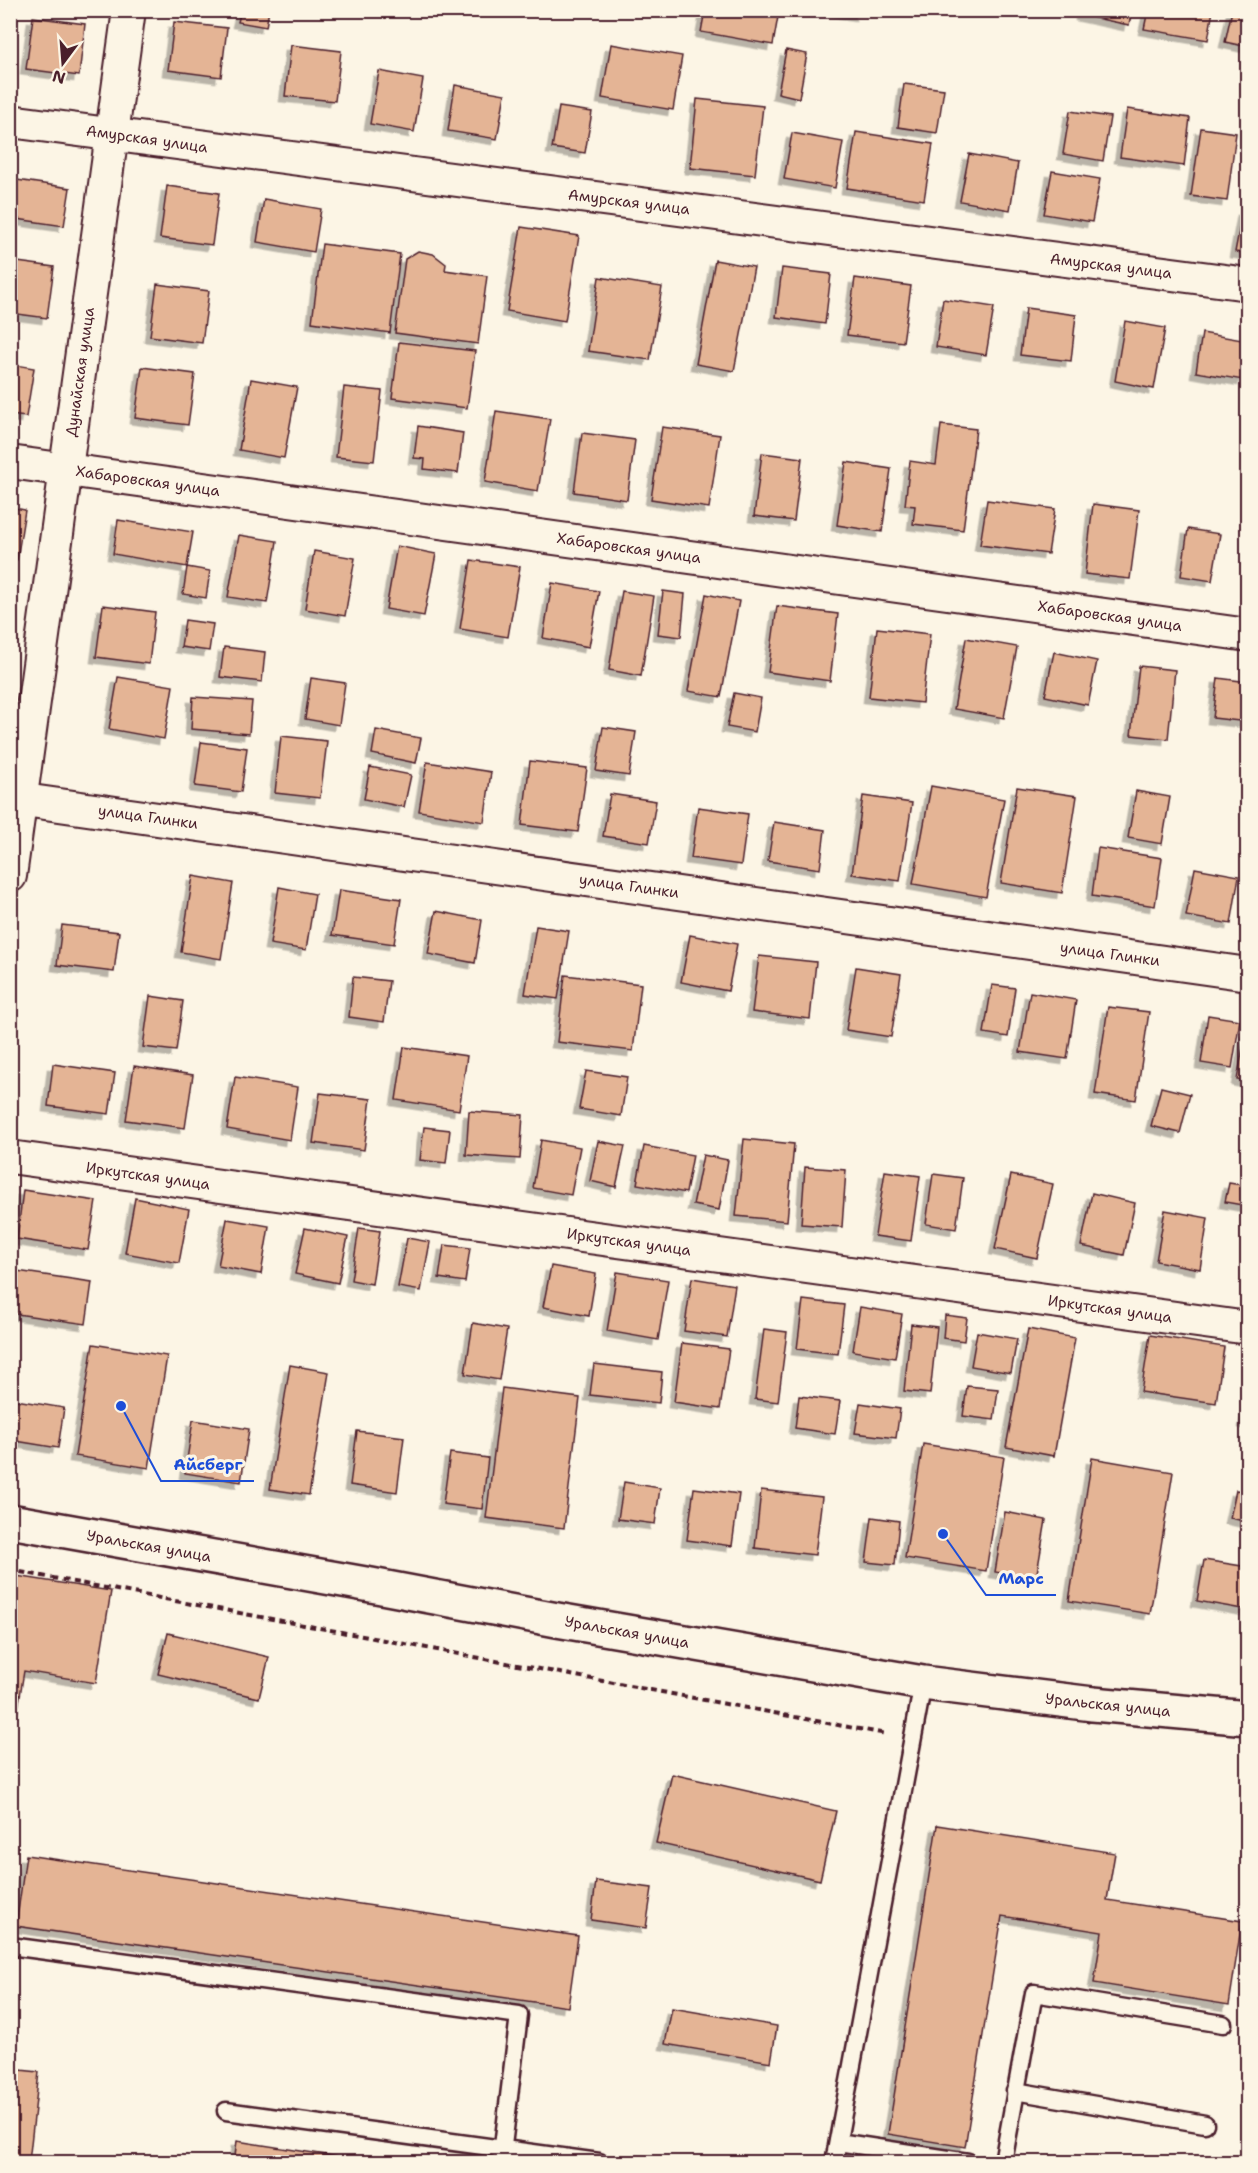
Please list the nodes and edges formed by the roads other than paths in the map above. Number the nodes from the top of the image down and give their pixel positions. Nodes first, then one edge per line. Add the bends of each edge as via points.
1 (129, 10) edge
2 (10, 121) edge
3 (113, 134) junction
4 (1248, 284) edge
5 (10, 462) edge
6 (66, 470) junction
7 (1248, 635) edge
8 (16, 798) edge
9 (10, 876) edge
10 (1248, 974) edge
11 (10, 1157) edge
12 (1248, 1328) edge
13 (10, 1521) edge
14 (923, 1683) junction
15 (1248, 1718) edge
16 (10, 1946) edge
17 (1223, 2024) dead end
18 (1015, 2091) junction
19 (226, 2111) dead end
20 (1205, 2124) dead end
21 (838, 2142) junction
22 (502, 2156) edge
23 (599, 2163) edge
24 (834, 2163) edge
25 (968, 2163) edge
26 (1003, 2163) edge

1 - 3 street, Дунайская улица
2 - 3 street, Амурская улица
3 - 4 street, Амурская улица
3 - 6 street, Дунайская улица
5 - 6 street, Хабаровская улица
6 - 7 street, Хабаровская улица
6 - 8 street, Дунайская улица
8 - 9 street, Дунайская улица
8 - 10 street, улица Глинки
11 - 12 street, Иркутская улица
13 - 14 main road, Уральская улица
14 - 15 main road, Уральская улица
14 - 21 lane
16 - 22 lane via 519,2015
17 - 18 lane via 1034,1993
18 - 20 lane
18 - 26 lane
19 - 22 lane
21 - 24 lane
21 - 25 lane
22 - 23 lane

